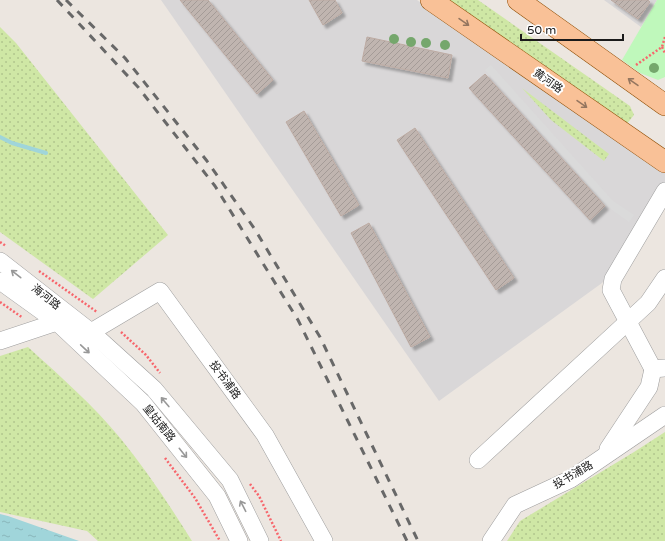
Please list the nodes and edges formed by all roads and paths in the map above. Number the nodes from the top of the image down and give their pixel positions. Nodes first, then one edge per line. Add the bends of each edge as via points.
1 (432, 0) edge
2 (518, 0) edge
3 (665, 37) edge
4 (662, 47) junction
5 (665, 53) edge
6 (622, 74) junction
7 (665, 105) edge
8 (665, 162) edge
9 (665, 191) edge
10 (0, 261) edge
11 (665, 278) edge
12 (0, 281) edge
13 (0, 302) edge
14 (628, 321) junction
15 (57, 322) junction
16 (36, 328) junction
17 (91, 332) junction
18 (0, 341) edge
19 (659, 368) edge
20 (665, 415) edge
21 (165, 457) dead end
22 (602, 457) junction
23 (478, 460) dead end
24 (220, 541) edge
25 (239, 541) edge
26 (260, 541) edge
27 (324, 541) edge
28 (491, 541) edge

1 -> 8 main road, 黄河路
2 - 6 main road
3 - 4 path
4 - 5 path
4 - 6 path
7 -> 6 main road
9 - 14 street via 613,279 611,290
17 -> 10 street, 海河路
11 - 14 street via 648,303
12 - 15 street, 海河路
13 - 16 path
14 - 19 street
14 - 23 street
15 - 16 street
15 -> 25 street, 皇姑南路 via 143,403 217,496
16 - 18 street
26 -> 17 street, 皇姑南路 via 230,480 154,389
17 - 27 street, 投书浦路 via 160,291 265,435
19 - 22 street
20 - 22 street, 投书浦路
21 - 24 path via 195,498
22 - 28 street, 投书浦路 via 571,479 515,505

